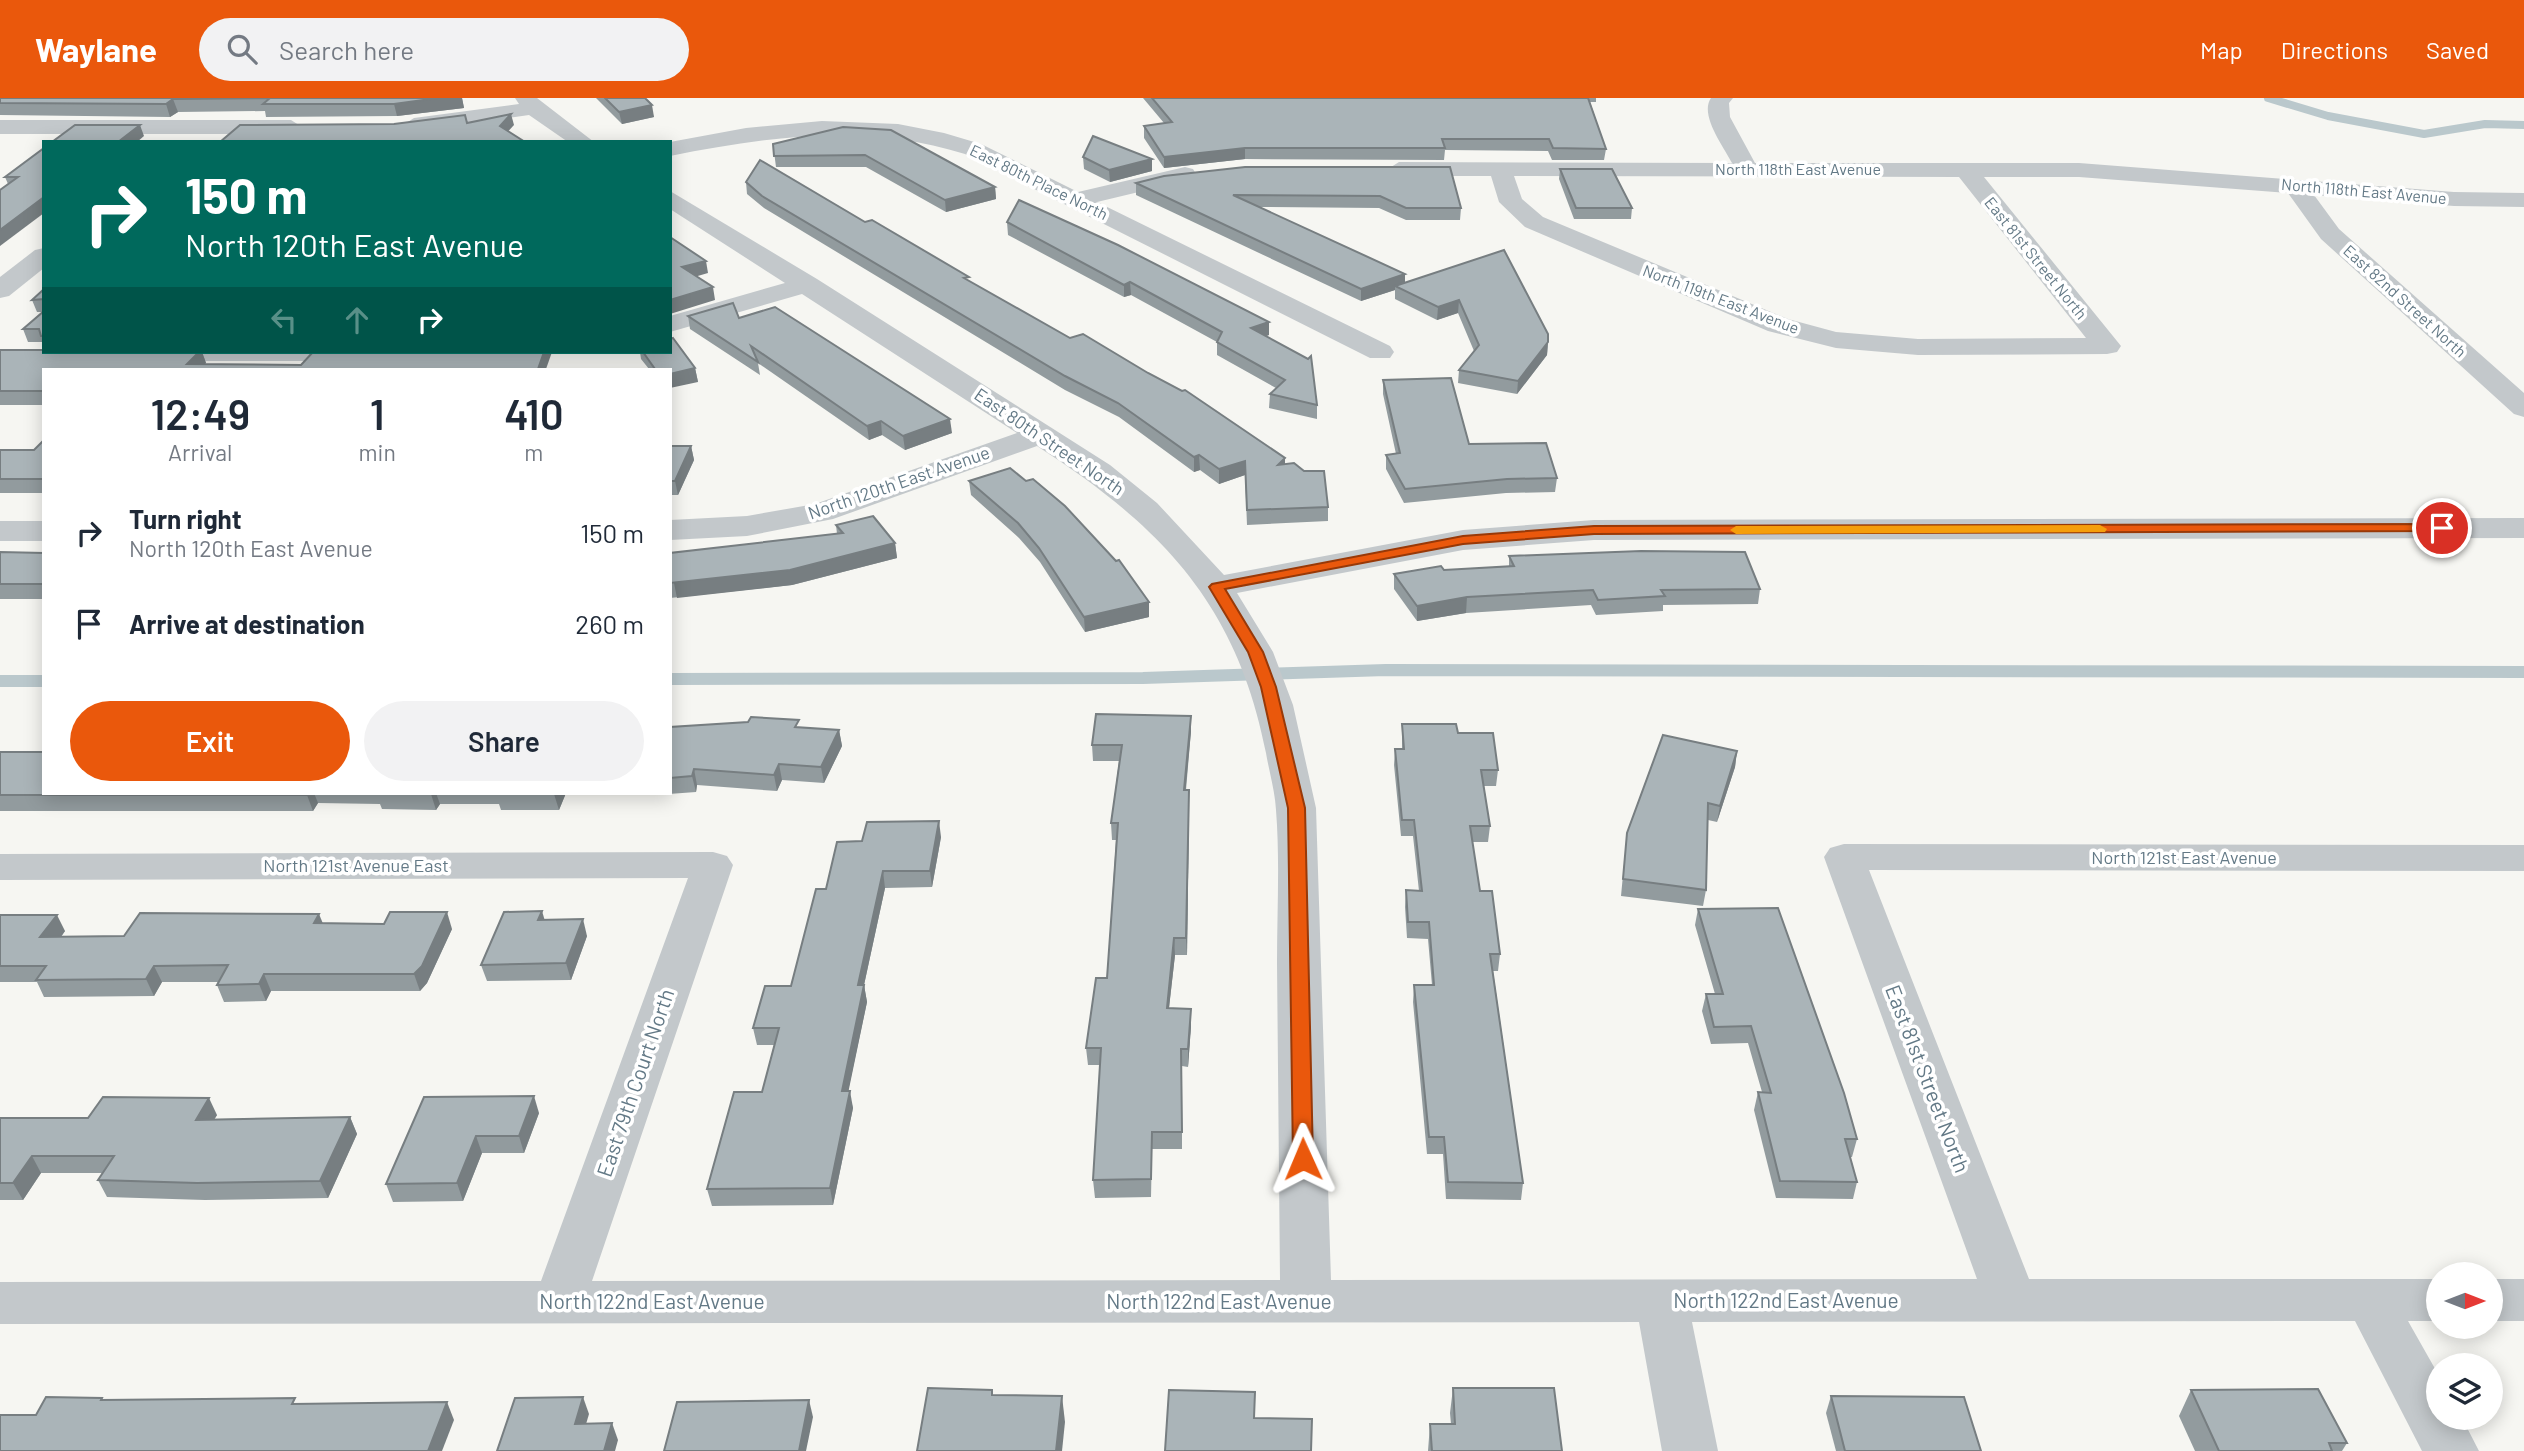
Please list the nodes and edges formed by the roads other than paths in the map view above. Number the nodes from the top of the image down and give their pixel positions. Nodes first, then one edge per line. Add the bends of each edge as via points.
1 (1722, 98) edge
2 (530, 103) edge
3 (397, 126) edge
4 (0, 127) edge
5 (203, 127) junction
6 (310, 127) edge
7 (187, 140) edge
8 (580, 140) edge
9 (672, 149) edge
10 (1746, 168) junction
11 (1381, 169) edge
12 (1500, 169) junction
13 (1966, 170) junction
14 (1204, 172) edge
15 (2295, 186) junction
16 (672, 199) edge
17 (1075, 200) junction
18 (2524, 200) edge
19 (42, 257) edge
20 (808, 284) junction
21 (0, 290) edge
22 (672, 323) edge
23 (2107, 346) joint
24 (1380, 352) dead end
25 (2524, 408) edge
26 (1042, 434) junction
27 (2524, 528) edge
28 (672, 530) edge
29 (0, 531) edge
30 (42, 531) edge
31 (1216, 587) junction
32 (1844, 857) joint
33 (2524, 858) edge
34 (713, 865) joint
35 (0, 867) edge
36 (2370, 1300) junction
37 (2426, 1300) edge
38 (2503, 1300) edge
39 (2524, 1300) edge
40 (2011, 1301) junction
41 (559, 1302) junction
42 (1306, 1302) junction
43 (1662, 1302) junction
44 (0, 1303) edge
45 (1690, 1451) edge
46 (2451, 1451) edge

1 - 10 street via 1719,117
2 - 3 street
2 - 8 street
4 - 5 street
5 - 6 street
5 - 7 street
9 - 17 street, East 80th Place North via 787,129 892,128 938,136 973,149
10 - 12 street, North 118th East Avenue
10 - 13 street, North 118th East Avenue
11 - 12 street, North 118th East Avenue
12 - 23 street, North 119th East Avenue via 1511,202 1534,222 1778,325 1836,340 1889,346
13 - 15 street, North 118th East Avenue via 2115,172
13 - 23 street, East 81st Street North
14 - 17 street
15 - 18 street, North 118th East Avenue
15 - 25 street, East 82nd Street North via 2330,234
16 - 20 street, East 80th Street North
17 - 24 street, East 80th Place North
19 - 21 street
20 - 22 street
20 - 26 street, East 80th Street North
26 - 28 street, North 120th East Avenue via 822,512 747,526
26 - 31 street, East 80th Street North via 1146,510
27 - 31 street via 1594,530 1463,540
29 - 30 street
31 - 42 street, East 80th Street North via 1255,652 1275,705 1296,808
32 - 33 street, North 121st East Avenue
32 - 40 street, East 81st Street North
34 - 35 street, North 121st Avenue East
34 - 41 street, East 79th Court North
36 - 37 street, North 122nd East Avenue
36 - 40 street, North 122nd East Avenue
36 - 46 street
38 - 39 street
40 - 43 street, North 122nd East Avenue
41 - 42 street, North 122nd East Avenue
41 - 44 street, North 122nd East Avenue
42 - 43 street, North 122nd East Avenue
43 - 45 street

